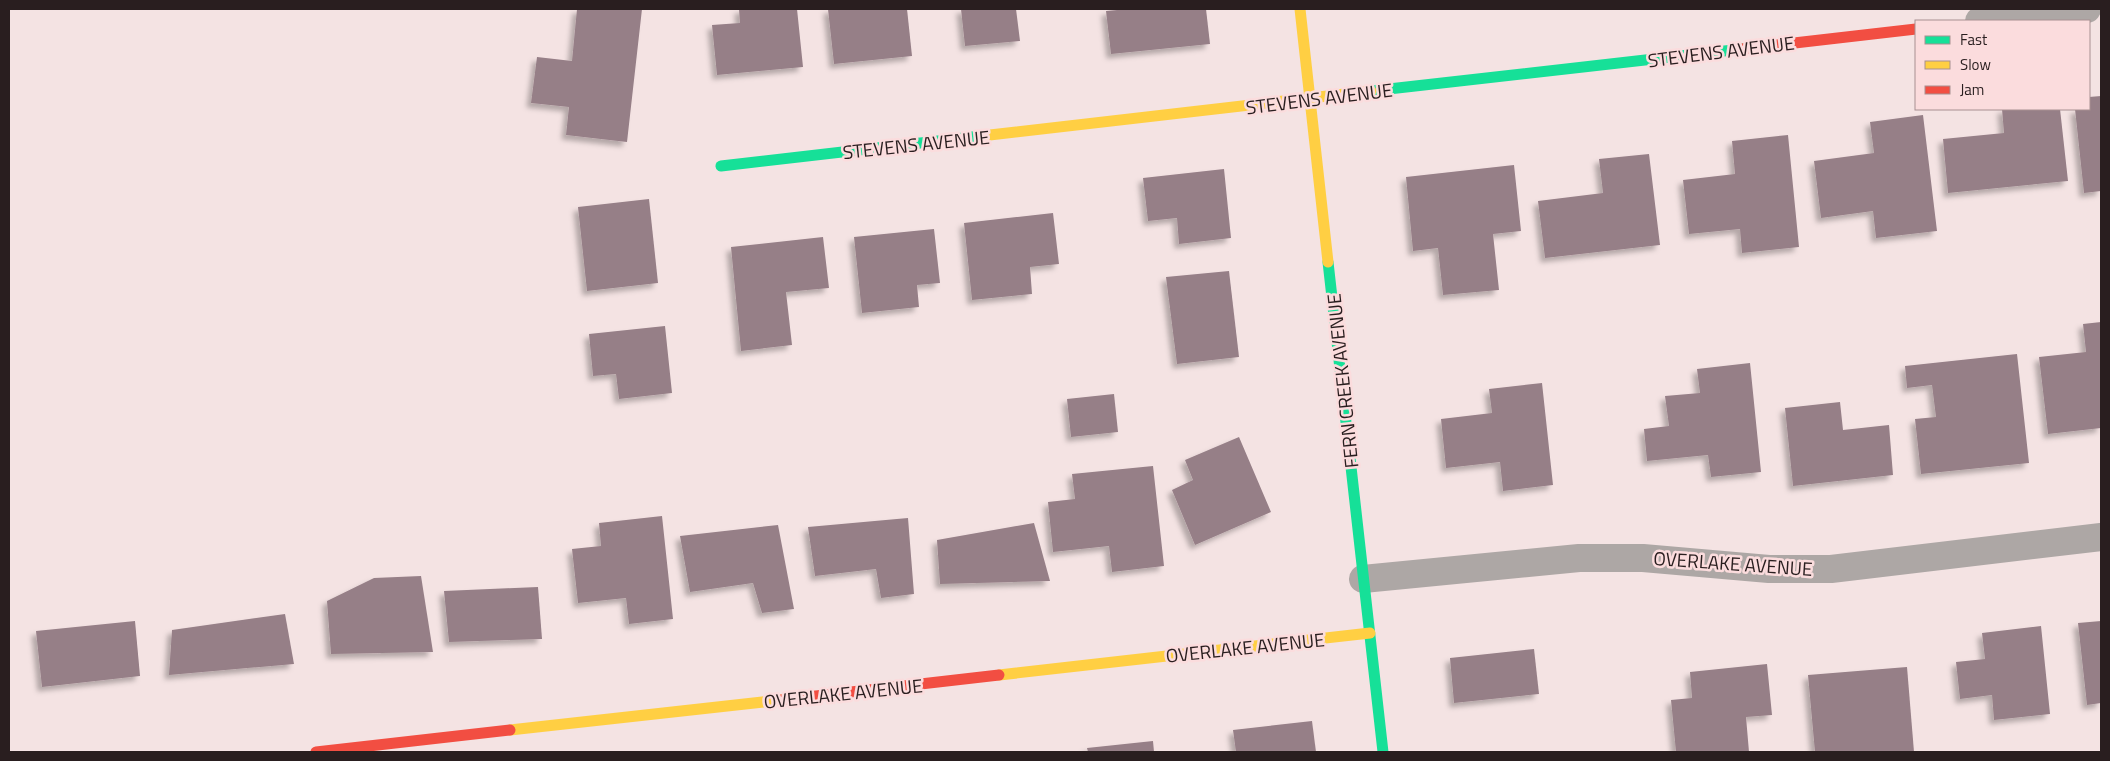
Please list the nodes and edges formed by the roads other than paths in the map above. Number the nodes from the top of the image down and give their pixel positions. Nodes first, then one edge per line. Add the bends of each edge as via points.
1 (1300, 9) edge
2 (2087, 9) edge
3 (1988, 20) edge
4 (1915, 28) edge
5 (1311, 99) junction
6 (721, 166) dead end
7 (2101, 537) edge
8 (1364, 579) junction
9 (1370, 633) junction
10 (316, 752) edge
11 (1383, 752) edge

1 - 5 street, FERN CREEK AVENUE
2 - 3 street
4 - 5 street, STEVENS AVENUE
5 - 6 street, STEVENS AVENUE
5 - 8 street, FERN CREEK AVENUE
7 - 8 street, OVERLAKE AVENUE via 1831,569 1769,569 1643,558 1579,558
8 - 9 street, FERN CREEK AVENUE
9 - 10 street, OVERLAKE AVENUE
9 - 11 street, FERN CREEK AVENUE

